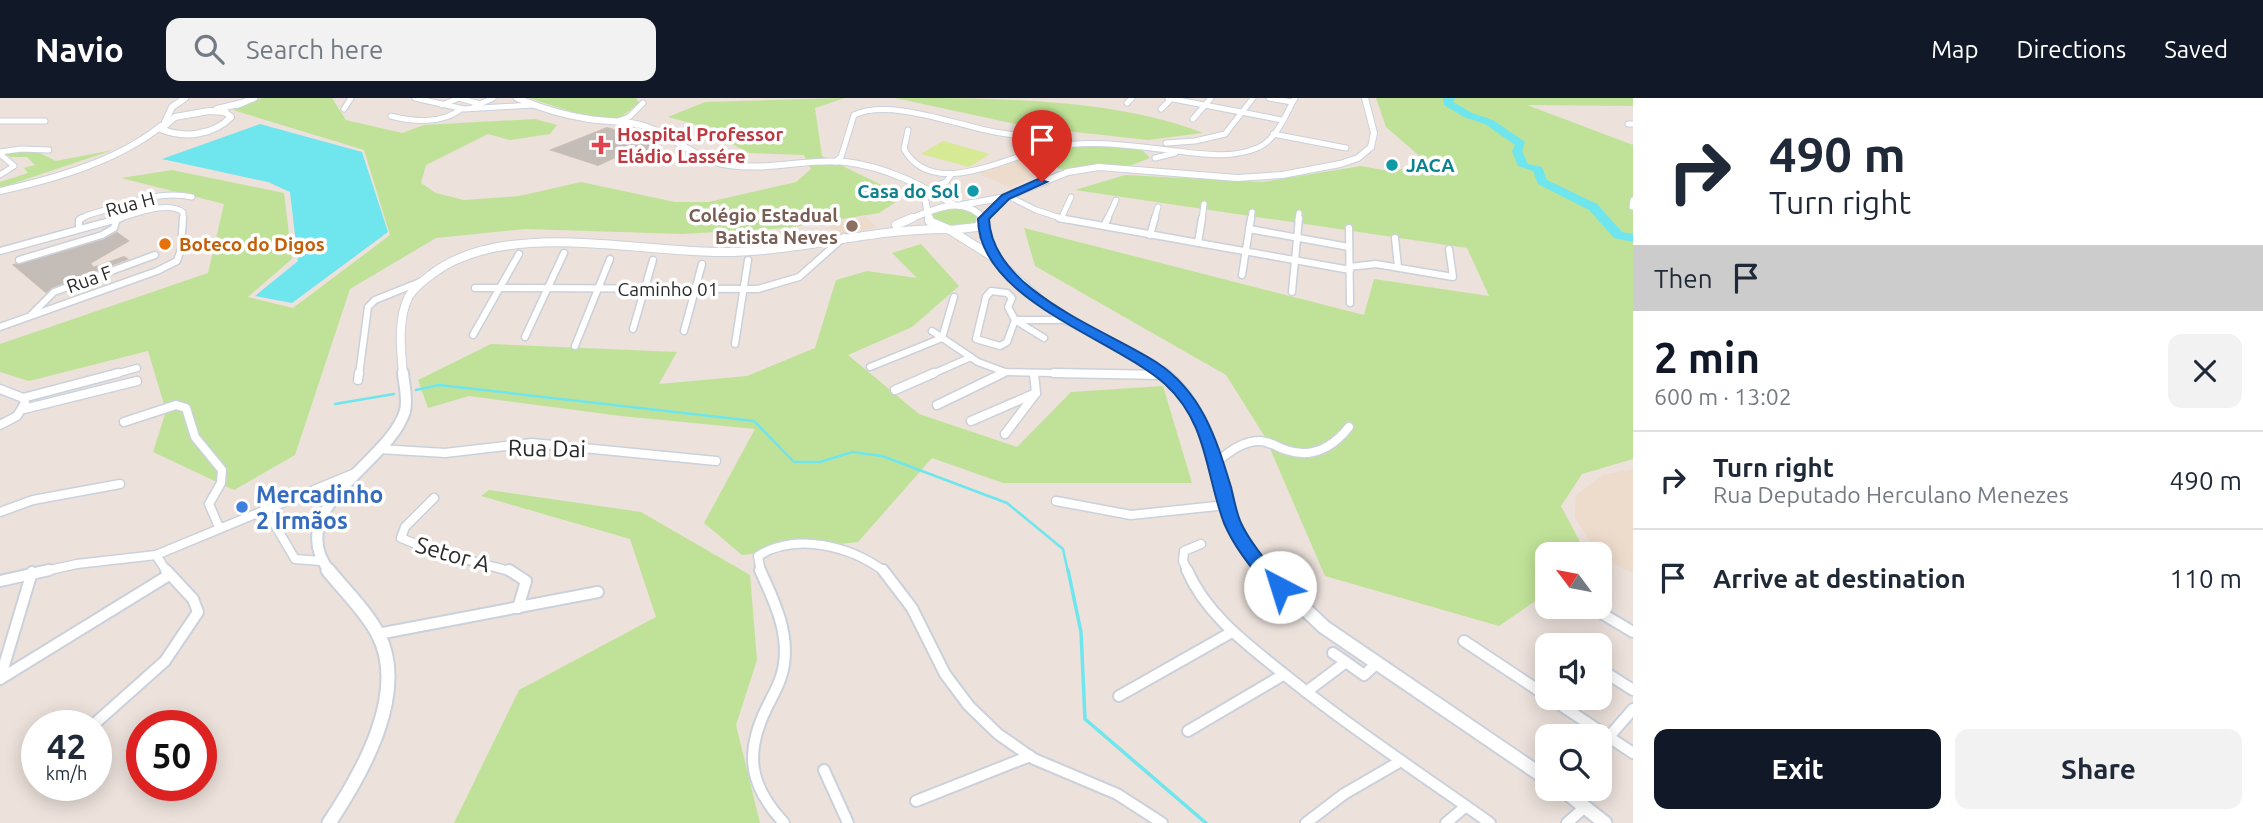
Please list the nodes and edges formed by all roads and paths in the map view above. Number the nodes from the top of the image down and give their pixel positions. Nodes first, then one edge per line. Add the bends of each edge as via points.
1 (185, 98) edge
2 (194, 98) edge
3 (254, 98) edge
4 (351, 98) edge
5 (415, 98) edge
6 (493, 98) edge
7 (517, 98) edge
8 (1132, 98) edge
9 (1170, 98) edge
10 (1211, 98) edge
11 (1253, 98) edge
12 (1269, 98) edge
13 (1285, 98) edge
14 (1365, 98) edge
15 (1294, 100) edge
16 (242, 103) junction
17 (643, 103) dead end
18 (1127, 103) dead end
19 (480, 104) junction
20 (442, 105) junction
21 (533, 105) junction
22 (1205, 105) junction
23 (344, 109) dead end
24 (461, 109) junction
25 (1161, 109) dead end
26 (469, 110) junction
27 (209, 111) junction
28 (197, 112) junction
29 (1242, 112) junction
30 (230, 114) junction
31 (391, 116) dead end
32 (1193, 119) dead end
33 (630, 120) junction
34 (1282, 120) junction
35 (0, 121) edge
36 (45, 121) dead end
37 (163, 125) junction
38 (908, 130) dead end
39 (175, 134) junction
40 (1273, 134) junction
41 (140, 141) junction
42 (1088, 143) junction
43 (1166, 143) dead end
44 (0, 146) edge
45 (1140, 147) junction
46 (1346, 148) dead end
47 (8, 150) junction
48 (49, 150) dead end
49 (0, 153) edge
50 (1186, 153) junction
51 (1155, 158) junction
52 (840, 160) junction
53 (1150, 170) junction
54 (0, 175) edge
55 (951, 176) junction
56 (933, 186) dead end
57 (923, 188) junction
58 (0, 191) edge
59 (1007, 196) junction
60 (191, 197) dead end
61 (1071, 197) dead end
62 (1116, 200) dead end
63 (1204, 204) dead end
64 (958, 205) junction
65 (1158, 208) dead end
66 (928, 211) junction
67 (1252, 212) dead end
68 (1299, 214) dead end
69 (117, 219) junction
70 (1061, 219) junction
71 (983, 221) junction
72 (1104, 226) junction
73 (1349, 228) dead end
74 (79, 229) junction
75 (1249, 229) junction
76 (947, 230) junction
77 (877, 231) junction
78 (1150, 235) junction
79 (844, 237) junction
80 (1297, 237) junction
81 (1395, 238) dead end
82 (1198, 243) junction
83 (1349, 247) junction
84 (1449, 249) dead end
85 (0, 251) edge
86 (1245, 251) junction
87 (565, 253) dead end
88 (519, 254) dead end
89 (155, 255) dead end
90 (610, 258) dead end
91 (19, 260) dead end
92 (653, 260) dead end
93 (748, 260) dead end
94 (1294, 260) junction
95 (998, 261) junction
96 (702, 264) dead end
97 (1398, 267) junction
98 (1350, 269) junction
99 (1242, 275) dead end
100 (421, 282) junction
101 (475, 288) dead end
102 (501, 288) junction
103 (547, 289) junction
104 (597, 289) junction
105 (645, 289) junction
106 (694, 289) junction
107 (743, 290) junction
108 (1292, 292) dead end
109 (954, 297) dead end
110 (1350, 303) dead end
111 (30, 316) junction
112 (1015, 320) junction
113 (1066, 320) junction
114 (0, 327) edge
115 (633, 329) dead end
116 (684, 331) dead end
117 (932, 331) dead end
118 (473, 334) dead end
119 (525, 337) dead end
120 (942, 338) junction
121 (1044, 338) dead end
122 (735, 344) dead end
123 (575, 345) dead end
124 (971, 357) junction
125 (870, 367) dead end
126 (137, 368) dead end
127 (1005, 372) junction
128 (1034, 374) junction
129 (1165, 375) junction
130 (137, 380) dead end
131 (358, 380) dead end
132 (0, 389) edge
133 (895, 390) dead end
134 (1036, 393) junction
135 (23, 398) junction
136 (937, 405) dead end
137 (24, 409) junction
138 (971, 421) dead end
139 (124, 422) dead end
140 (0, 425) edge
141 (1349, 427) dead end
142 (1005, 434) dead end
143 (379, 449) junction
144 (716, 461) dead end
145 (1215, 463) junction
146 (355, 474) junction
147 (120, 484) dead end
148 (434, 498) dead end
149 (1056, 501) dead end
150 (1226, 505) junction
151 (265, 509) junction
152 (0, 512) edge
153 (219, 527) junction
154 (1201, 544) dead end
155 (156, 555) junction
156 (321, 561) junction
157 (33, 572) junction
158 (169, 575) junction
159 (0, 581) edge
160 (598, 592) dead end
161 (518, 608) junction
162 (1612, 620) edge
163 (1232, 632) junction
164 (1633, 632) edge
165 (379, 634) junction
166 (1464, 641) dead end
167 (1334, 653) dead end
168 (1346, 662) junction
169 (1377, 663) junction
170 (1283, 676) junction
171 (1612, 677) edge
172 (0, 679) edge
173 (1535, 688) edge
174 (1633, 690) edge
175 (1306, 692) junction
176 (1119, 696) dead end
177 (1633, 709) edge
178 (110, 710) edge
179 (1568, 710) edge
180 (1589, 724) edge
181 (1188, 731) dead end
182 (1612, 734) edge
183 (1612, 739) edge
184 (1633, 753) edge
185 (1030, 756) junction
186 (1401, 761) junction
187 (824, 771) dead end
188 (1535, 771) edge
189 (916, 801) dead end
190 (1577, 801) edge
191 (1466, 806) junction
192 (1585, 807) junction
193 (329, 823) edge
194 (784, 823) edge
195 (848, 823) edge
196 (1161, 823) edge
197 (1306, 823) edge
198 (1446, 823) edge
199 (1490, 823) edge
200 (1567, 823) edge
201 (1605, 823) edge

1 - 37 main road via 172,107
2 - 28 main road via 184,106
3 - 16 main road
4 - 23 street
5 - 20 street
6 - 19 street
7 - 21 main road
8 - 18 street
9 - 22 street
9 - 25 street
10 - 22 street
11 - 29 street
12 - 15 street
13 - 15 street
14 - 53 main road via 1374,138 1368,151 1349,161 1249,178
15 - 34 street
16 - 27 main road
16 - 30 main road via 230,109
17 - 33 street
19 - 20 street via 459,99
19 - 26 street
20 - 24 street
21 - 26 street
21 - 33 main road via 587,119
22 - 29 street
22 - 32 street
24 - 26 street
24 - 31 street via 454,115 411,121
27 - 28 main road
27 - 30 main road
28 - 37 main road
29 - 34 street
29 - 43 street via 1220,136
30 - 39 main road via 230,120 212,129
33 - 52 main road via 727,165 765,168
34 - 40 street
35 - 36 street
37 - 39 main road via 163,131
37 - 41 main road
38 - 55 street via 904,149 909,159
39 - 41 main road
40 - 46 street
40 - 50 street via 1259,147 1244,151
41 - 58 main road
42 - 45 street
42 - 52 street via 995,132 879,106 854,116
42 - 55 street via 1039,149
44 - 47 street via 11,146
45 - 50 street
45 - 51 street
47 - 48 street
47 - 49 street
49 - 54 street via 14,166
50 - 51 street
51 - 53 street
52 - 57 main road via 898,175
53 - 59 main road via 1077,170
55 - 56 street
57 - 64 main road
57 - 66 main road
59 - 64 main road
59 - 70 street
59 - 71 main road
60 - 74 street, Rua H via 163,195 88,215 78,222
61 - 70 street
62 - 72 street
63 - 82 street
64 - 66 main road
64 - 71 main road via 974,209
65 - 78 street
66 - 76 main road via 929,221
66 - 77 main road
67 - 75 street
68 - 80 street
69 - 74 street
69 - 91 street via 114,228 102,235
69 - 111 street via 159,208 180,209 179,258 157,271
70 - 72 street
71 - 76 main road via 969,230
71 - 95 main road via 984,236
72 - 78 street
73 - 83 street
74 - 85 street
75 - 80 street
75 - 86 street
76 - 77 main road
76 - 95 main road
77 - 79 main road
78 - 82 street
79 - 100 main road via 716,253 537,243 468,256
79 - 107 street, Caminho 01 via 799,277
80 - 83 street
80 - 94 street
81 - 97 street
82 - 86 street
83 - 98 street
84 - 97 street via 1451,277
86 - 94 street
86 - 99 street
87 - 103 street
88 - 102 street
89 - 111 street, Rua F via 54,292
90 - 104 street
92 - 105 street
93 - 107 street
94 - 98 street
94 - 108 street
95 - 113 main road via 1032,297
96 - 106 street
97 - 98 street via 1367,263
98 - 110 street
100 - 131 street via 368,307
100 - 143 main road via 402,312 406,409
101 - 102 street, Caminho 01
102 - 103 street, Caminho 01
102 - 118 street
103 - 104 street, Caminho 01
103 - 119 street
104 - 105 street, Caminho 01
104 - 123 street
105 - 106 street, Caminho 01
105 - 115 street
106 - 107 street, Caminho 01
106 - 116 street
107 - 122 street
109 - 120 street
111 - 114 street
112 - 112 street via 1008,310 1012,298 991,291 976,338 1006,344
112 - 113 street
112 - 121 street
113 - 129 main road
117 - 120 street
120 - 124 street
120 - 125 street
124 - 127 street
124 - 133 street
126 - 135 street
127 - 128 street
127 - 136 street
128 - 129 street
128 - 134 street
129 - 145 main road via 1197,412
130 - 137 street
132 - 135 street
134 - 138 street
134 - 142 street
135 - 137 street
137 - 140 street
139 - 153 street via 184,406 195,437 222,470 221,483 209,505
141 - 145 street via 1335,444 1320,452 1291,451 1259,441 1234,449
143 - 144 street, Rua Dai via 445,453 532,443
143 - 146 main road
145 - 150 main road
146 - 151 street
146 - 156 main road via 320,521 316,546
147 - 152 street via 33,500
148 - 161 street, Setor A via 405,527 401,538 452,557 518,573 526,581
149 - 150 street via 1131,515
150 - 169 main road via 1265,572 1324,627
151 - 153 street
151 - 156 street via 295,559
153 - 155 street
154 - 163 street via 1184,551 1183,561 1208,605
155 - 157 street
155 - 158 street
156 - 165 main road
157 - 159 street
157 - 172 street
158 - 172 street
158 - 178 street via 194,599 198,612 165,660
160 - 161 street
161 - 165 street
162 - 164 street
163 - 170 street
163 - 176 street
165 - 193 main road via 386,666 382,714 359,778
166 - 173 street
167 - 168 street
168 - 169 street via 1368,677
168 - 175 street
169 - 188 main road
170 - 175 street
170 - 181 street
171 - 174 street
175 - 186 street
177 - 182 street
179 - 180 street
183 - 184 street
185 - 189 street
185 - 194 street via 969,706 945,674 912,608 884,571 838,547 772,547 758,556 757,563 779,618 785,657 776,689 754,734 750,758 765,800
185 - 196 street via 1117,794
186 - 191 street
186 - 197 street via 1344,794
187 - 195 street
190 - 192 main road
191 - 198 street
191 - 199 street
192 - 200 street
192 - 201 main road

